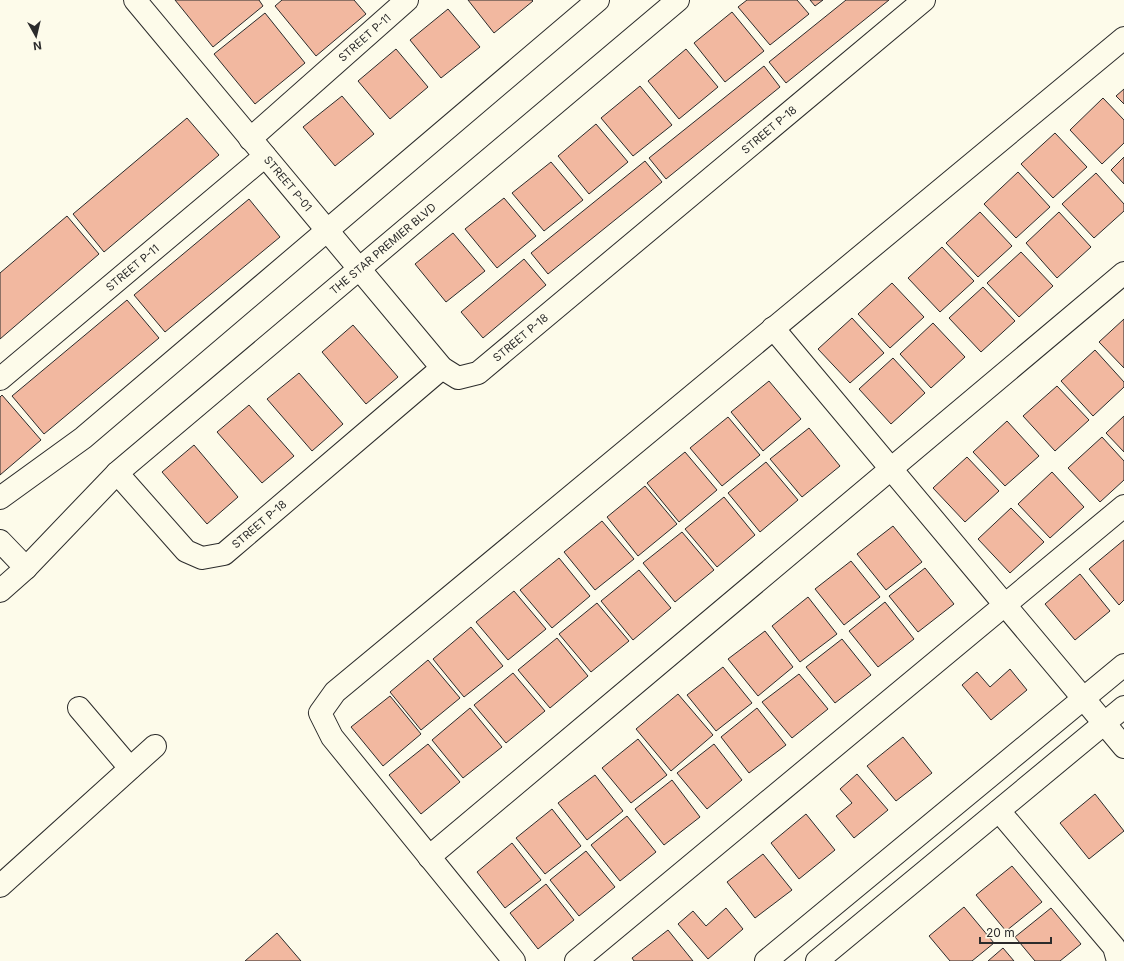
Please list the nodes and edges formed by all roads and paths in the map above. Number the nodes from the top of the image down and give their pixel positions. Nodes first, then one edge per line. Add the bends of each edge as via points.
1 (135, 0) edge
2 (598, 0) edge
3 (678, 0) edge
4 (924, 0) edge
5 (395, 4) edge
6 (1124, 38) edge
7 (250, 138) junction
8 (265, 156) junction
9 (327, 230) junction
10 (359, 269) junction
11 (1124, 272) edge
12 (773, 328) junction
13 (442, 368) junction
14 (0, 379) edge
15 (891, 470) junction
16 (117, 474) junction
17 (0, 498) edge
18 (1124, 506) edge
19 (0, 541) edge
20 (26, 568) junction
21 (0, 591) edge
22 (1004, 605) junction
23 (1124, 665) edge
24 (1083, 699) junction
25 (1124, 707) edge
26 (79, 708) dead end
27 (1104, 724) junction
28 (155, 746) dead end
29 (1124, 747) edge
30 (130, 768) junction
31 (999, 811) junction
32 (429, 857) junction
33 (0, 886) edge
34 (514, 961) edge
35 (576, 961) edge
36 (766, 961) edge
37 (817, 961) edge
38 (1118, 961) edge

1 - 7 street, STREET P-01
2 - 9 street
3 - 10 street, THE STAR PREMIER BLVD
4 - 13 street, STREET P-18 via 478,373 458,378
5 - 7 street, STREET P-11
6 - 12 street
7 - 8 street, STREET P-01
8 - 9 street, STREET P-01
8 - 14 street, STREET P-11
9 - 10 street, STREET P-01
9 - 17 street via 83,438
10 - 13 street, STREET P-01
10 - 16 street, THE STAR PREMIER BLVD
11 - 15 street
12 - 15 street
12 - 32 street via 335,692 320,713 332,737
13 - 16 street, STREET P-18 via 224,554 202,558 186,551
15 - 22 street
15 - 32 street
16 - 20 street, THE STAR PREMIER BLVD
18 - 22 street
19 - 20 street
20 - 21 street, THE STAR PREMIER BLVD
22 - 24 street
22 - 35 street
23 - 24 street
24 - 27 street
24 - 36 street
25 - 27 street
26 - 30 street
27 - 29 street
27 - 31 street
28 - 30 street
30 - 33 street
31 - 37 street
31 - 38 street via 1114,947
32 - 34 street

